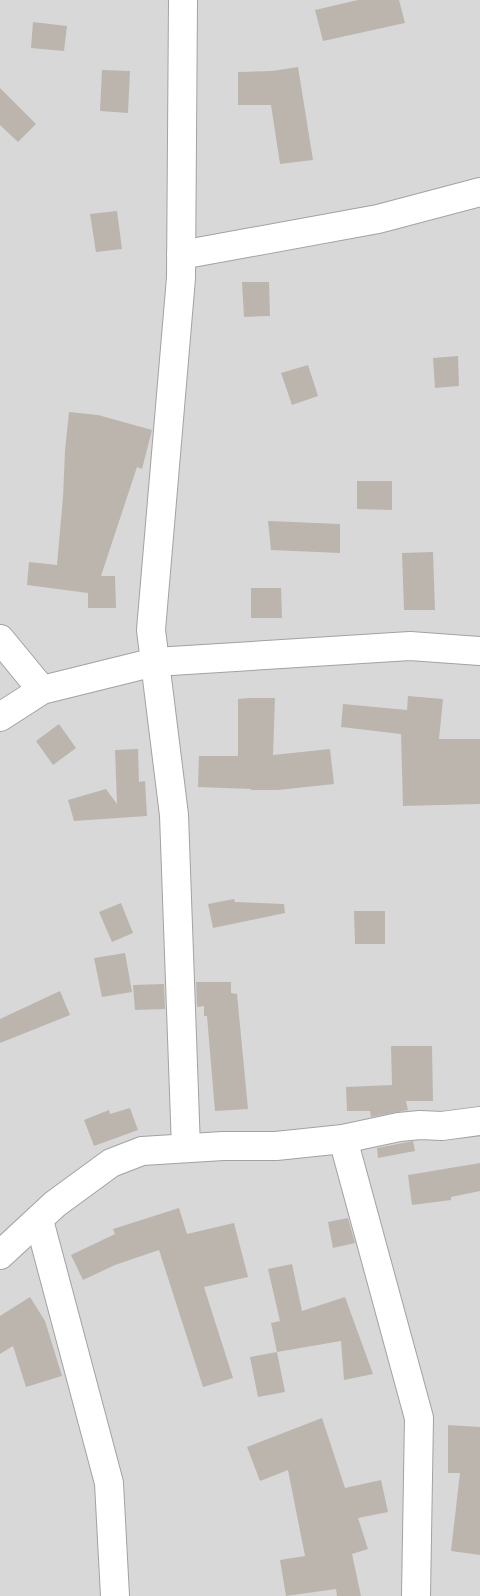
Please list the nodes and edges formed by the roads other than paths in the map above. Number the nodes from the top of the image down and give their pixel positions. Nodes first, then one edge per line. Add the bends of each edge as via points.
1 (183, 0) edge
2 (480, 192) edge
3 (181, 255) junction
4 (0, 639) edge
5 (480, 651) edge
6 (155, 662) junction
7 (42, 690) junction
8 (0, 716) edge
9 (480, 1121) edge
10 (343, 1139) junction
11 (186, 1148) junction
12 (39, 1220) junction
13 (0, 1255) edge
14 (115, 1596) edge
15 (416, 1596) edge

1 - 3 street
2 - 3 street via 378,219
3 - 6 street via 150,630
4 - 7 street
5 - 6 street via 410,646
6 - 7 street
6 - 11 street via 174,814
7 - 8 street
9 - 10 street via 399,1127
10 - 11 street via 276,1146
10 - 15 street via 418,1418
11 - 12 street via 142,1151 111,1163 55,1204
12 - 13 street
12 - 14 street via 109,1483

